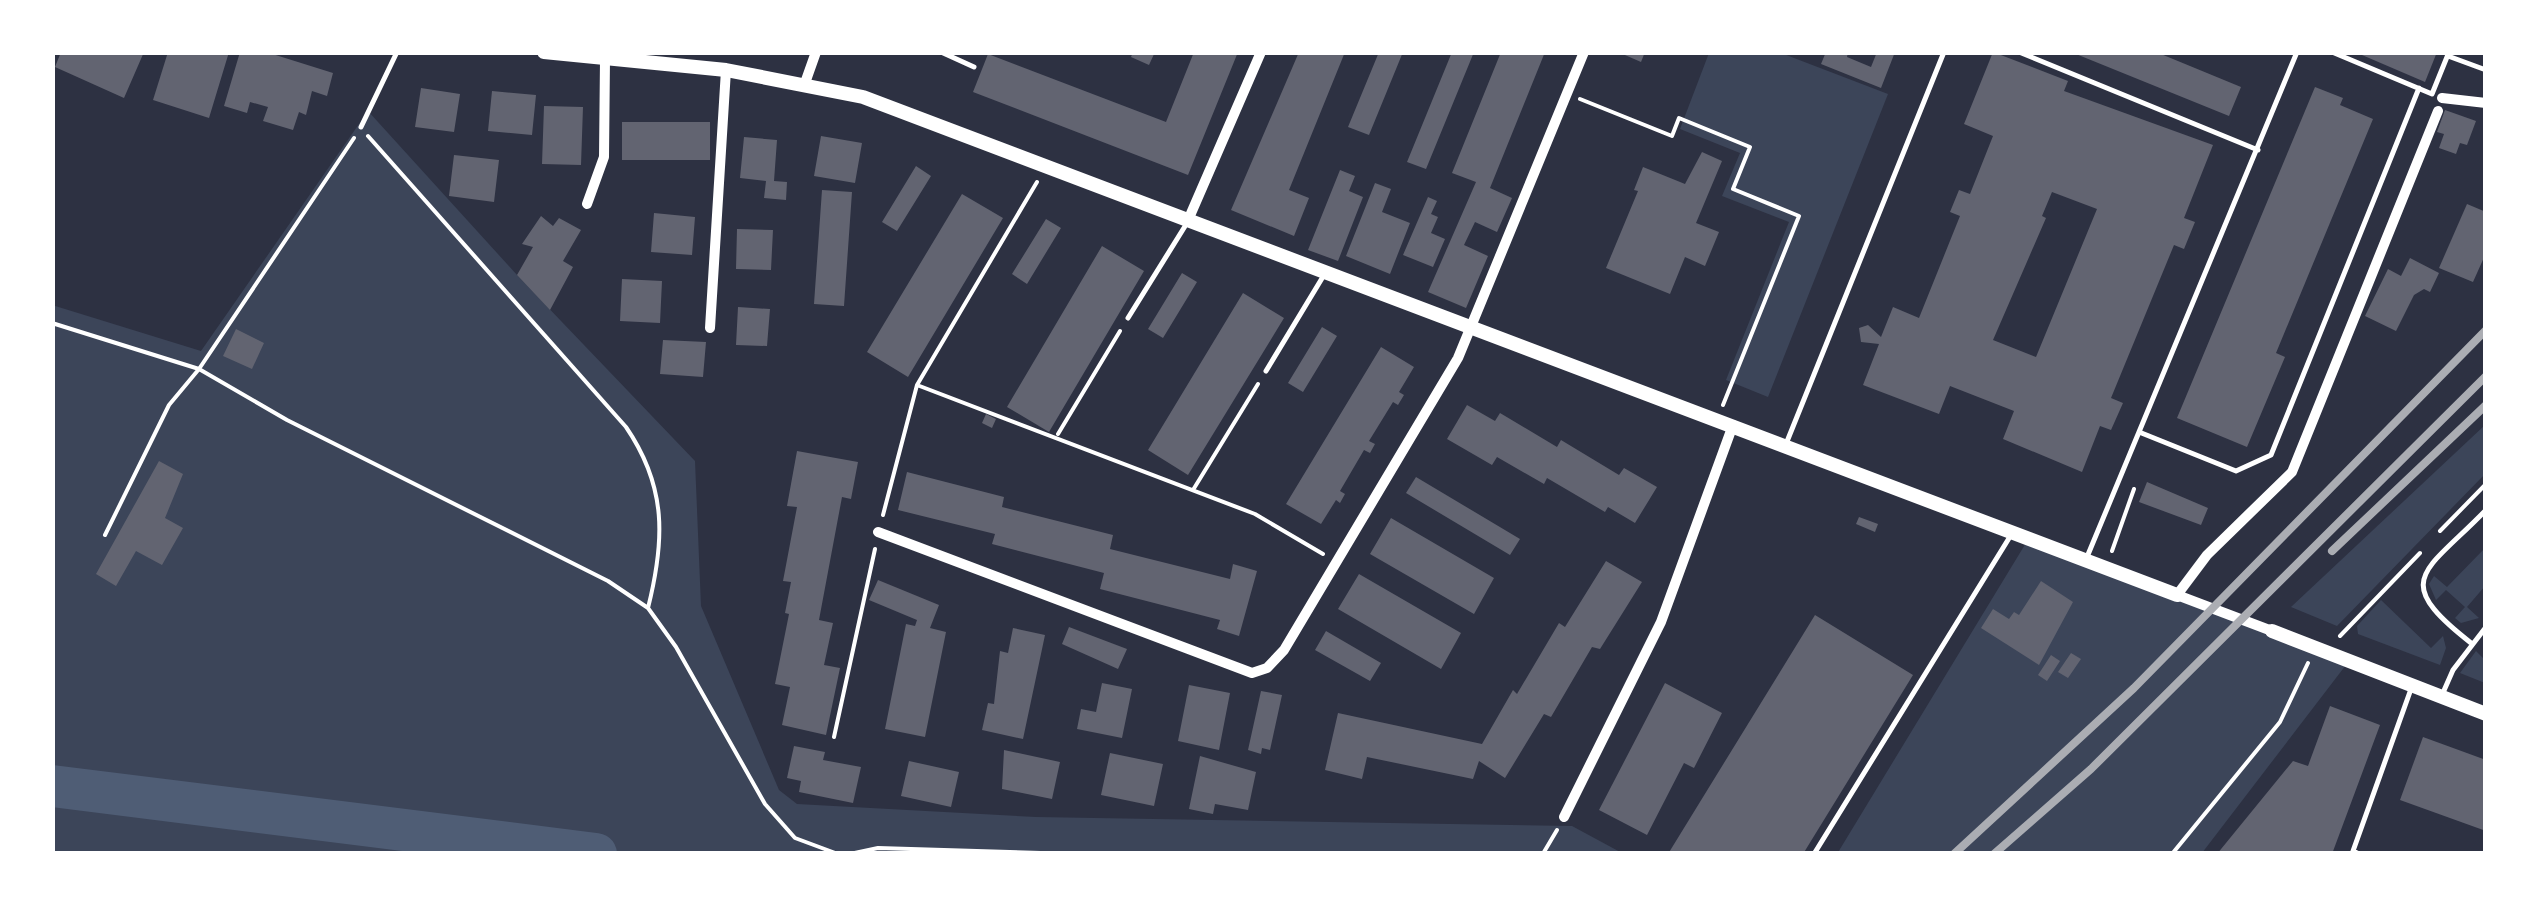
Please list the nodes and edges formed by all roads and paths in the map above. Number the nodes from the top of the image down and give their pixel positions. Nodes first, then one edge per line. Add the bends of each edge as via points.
1 (397, 52) edge
2 (544, 52) edge
3 (816, 52) edge
4 (941, 52) edge
5 (1261, 52) edge
6 (1584, 52) edge
7 (1944, 52) edge
8 (2019, 52) edge
9 (2297, 52) edge
10 (2332, 52) edge
11 (2448, 54) edge
12 (625, 56) edge
13 (605, 59) junction
14 (974, 66) dead end
15 (726, 70) junction
16 (2486, 70) edge
17 (805, 82) junction
18 (2419, 88) junction
19 (1567, 94) junction
20 (2437, 96) junction
21 (2486, 103) edge
22 (2438, 111) dead end
23 (361, 127) junction
24 (2258, 150) junction
25 (1048, 165) junction
26 (587, 204) dead end
27 (1189, 218) junction
28 (1326, 272) junction
29 (1128, 318) joint
30 (52, 323) edge
31 (710, 328) dead end
32 (1472, 328) junction
33 (199, 369) junction
34 (1266, 371) joint
35 (918, 385) junction
36 (1718, 419) junction
37 (1734, 425) junction
38 (2139, 432) junction
39 (1058, 436) junction
40 (1785, 444) junction
41 (2486, 484) edge
42 (2134, 489) dead end
43 (1193, 490) junction
44 (2486, 510) edge
45 (878, 532) junction
46 (2013, 532) junction
47 (105, 535) dead end
48 (2086, 560) junction
49 (1338, 562) junction
50 (2106, 568) junction
51 (2177, 595) junction
52 (648, 608) junction
53 (2486, 627) edge
54 (2272, 631) joint
55 (2472, 644) junction
56 (2316, 648) junction
57 (2412, 686) junction
58 (2441, 697) junction
59 (2486, 714) edge
60 (834, 737) dead end
61 (1564, 817) joint
62 (1545, 853) edge
63 (2355, 853) edge
64 (838, 854) edge
65 (850, 854) edge
66 (1074, 854) edge
67 (1532, 854) edge
68 (1814, 854) edge
69 (2172, 854) edge

1 - 23 lane
2 - 13 street
3 - 17 street
4 - 14 lane
5 - 27 street
6 - 19 street
7 - 40 lane
8 - 24 lane
9 - 24 lane
10 - 18 lane
11 - 16 lane
11 - 20 lane
12 - 13 street
12 - 15 street
13 - 26 street via 604,157
15 - 17 street
15 - 31 street
17 - 25 street via 864,96
18 - 20 lane
18 - 38 lane via 2272,454 2236,472
19 - 32 street
19 - 36 path via 1672,136 1679,118 1750,147 1733,189 1800,216
20 - 21 street
22 - 51 street via 2292,472 2207,555
23 - 33 path
23 - 52 path via 646,457 660,525
24 - 38 lane
25 - 27 street
25 - 35 path
27 - 28 street
27 - 29 lane
28 - 32 street
28 - 34 lane
29 - 39 path
30 - 33 path
32 - 36 street
32 - 49 street
33 - 47 path via 169,405
33 - 52 path via 608,580
34 - 43 path
35 - 39 path
35 - 45 path
36 - 37 street
37 - 40 street
37 - 61 street via 1661,622
38 - 48 lane
39 - 43 path
40 - 46 street
41 - 56 path via 2340,637
42 - 50 path
43 - 49 path via 1254,514
44 - 55 lane via 2422,582 2428,608
45 - 49 street via 1252,673 1284,650
45 - 60 path
46 - 48 street
46 - 68 lane
48 - 50 street
50 - 51 street
51 - 54 street
52 - 64 path via 765,804 795,838
53 - 55 lane
54 - 56 street
55 - 58 lane
56 - 57 street
56 - 69 path via 2280,722
57 - 58 street
57 - 63 lane
58 - 59 street
61 - 62 path
62 - 67 path
65 - 66 path via 878,848

